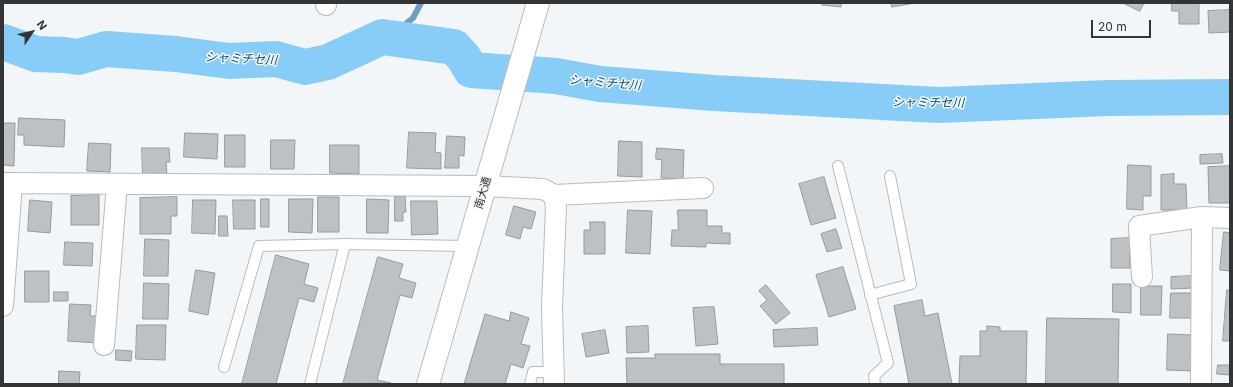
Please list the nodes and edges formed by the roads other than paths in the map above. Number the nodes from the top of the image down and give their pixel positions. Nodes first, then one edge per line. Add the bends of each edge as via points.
1 (538, 3) edge
2 (838, 166) dead end
3 (890, 176) dead end
4 (7, 183) edge
5 (116, 184) junction
6 (485, 186) junction
7 (703, 188) dead end
8 (554, 194) junction
9 (1202, 217) junction
10 (1230, 218) edge
11 (345, 244) junction
12 (468, 246) junction
13 (4, 275) edge
14 (1142, 277) dead end
15 (870, 295) junction
16 (3, 306) edge
17 (104, 345) dead end
18 (224, 367) dead end
19 (554, 378) edge
20 (310, 384) edge
21 (428, 384) edge
22 (530, 384) edge
23 (875, 384) edge
24 (1201, 384) edge

1 - 6 street, 南大通
2 - 15 lane
3 - 15 lane via 911,284
4 - 5 street
4 - 13 street
5 - 6 street
5 - 17 street
6 - 8 street via 543,189
6 - 12 street, 南大通
7 - 8 street
8 - 19 street
9 - 10 street
9 - 14 street via 1139,226
9 - 24 street
11 - 12 lane
11 - 18 lane via 259,246
11 - 20 lane
12 - 21 street, 南大通
13 - 16 street
15 - 23 lane via 888,363 874,376
19 - 22 lane via 533,372

